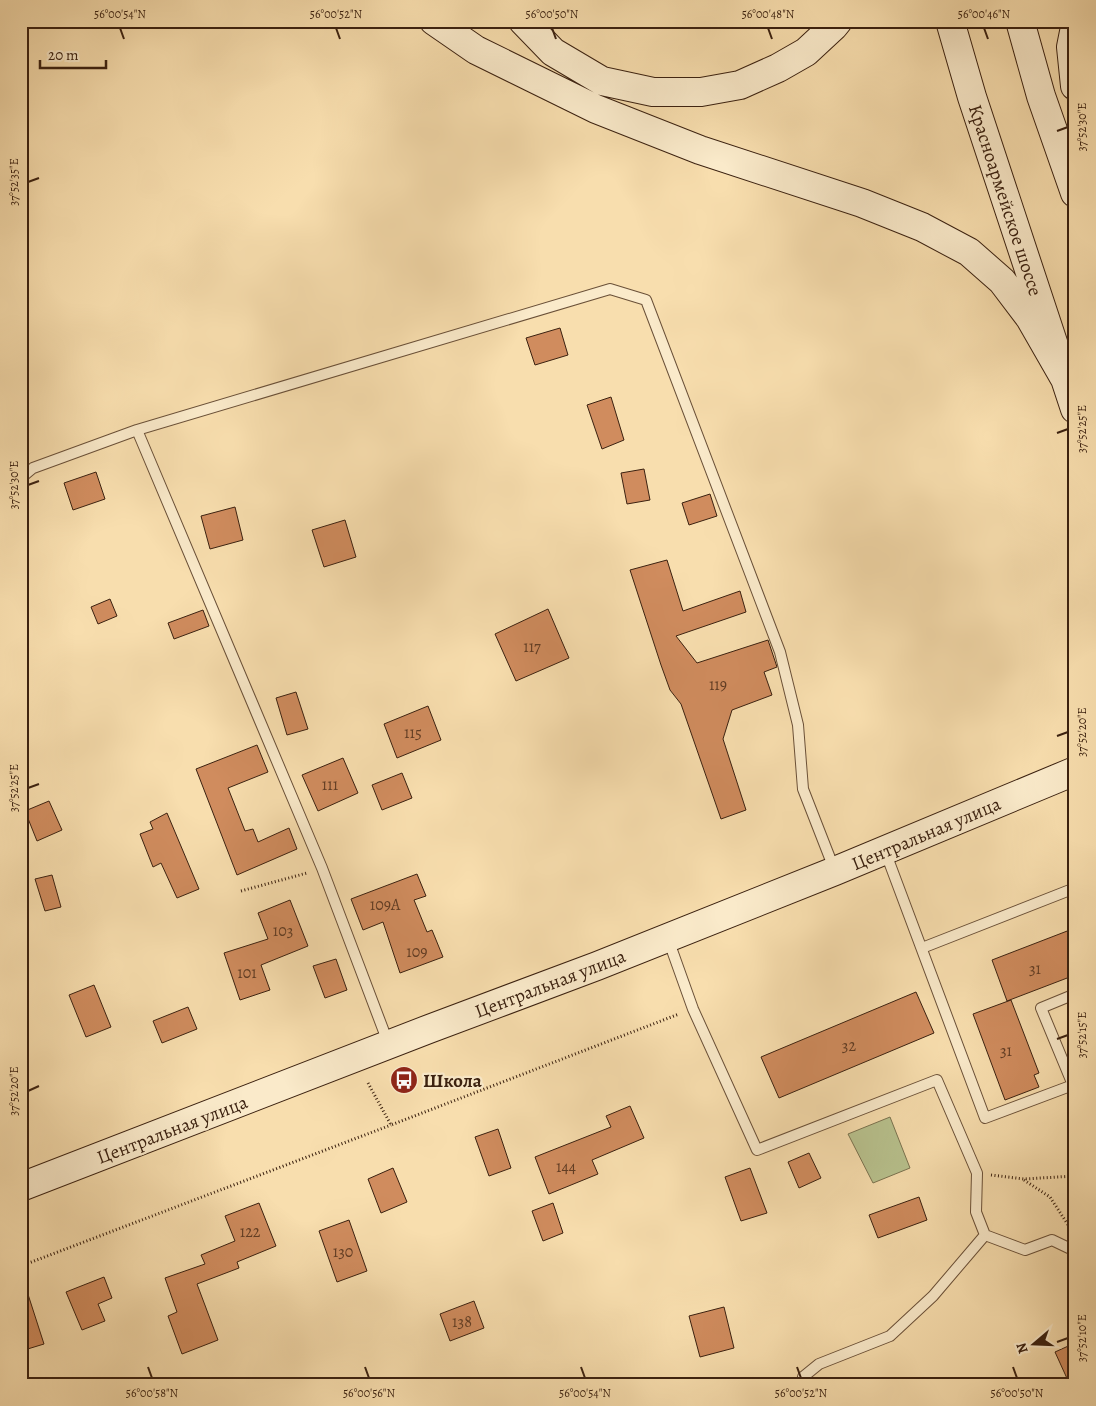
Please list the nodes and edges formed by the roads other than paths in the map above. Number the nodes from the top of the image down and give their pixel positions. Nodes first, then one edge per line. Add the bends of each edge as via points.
1 (434, 21) edge
2 (522, 21) edge
3 (838, 21) edge
4 (950, 21) edge
5 (1020, 21) edge
6 (1075, 27) edge
7 (1075, 86) edge
8 (1075, 193) edge
9 (1065, 379) junction
10 (1075, 409) edge
11 (137, 430) junction
12 (21, 478) edge
13 (1075, 771) edge
14 (885, 850) junction
15 (835, 871) junction
16 (1075, 888) edge
17 (668, 938) junction
18 (922, 948) junction
19 (1075, 994) edge
20 (389, 1045) junction
21 (21, 1187) edge
22 (985, 1235) junction
23 (1075, 1251) edge
24 (806, 1385) edge

1 - 9 main road via 476,50 596,109 700,150 862,203 922,227 969,252 1008,288 1030,318
2 - 3 main road via 553,52 602,81 653,92 701,92 740,86 778,68 806,52
4 - 9 main road, Красноармейское шоссе
5 - 8 main road
6 - 7 main road via 1072,47
9 - 10 main road
11 - 12 lane via 33,468
11 - 15 lane via 610,288 646,300 780,652 798,725 803,788
11 - 20 lane via 322,868
13 - 14 main road, Центральная улица
14 - 15 main road, Центральная улица
14 - 18 lane
15 - 17 main road, Центральная улица
16 - 18 lane
17 - 20 main road, Центральная улица
17 - 22 lane via 693,1009 757,1150 937,1080 977,1173 976,1212
18 - 19 lane via 985,1118 1073,1086 1041,1008
20 - 21 main road, Центральная улица
22 - 23 lane via 1025,1250 1052,1240
22 - 24 lane via 933,1296 890,1336 819,1364 803,1377

